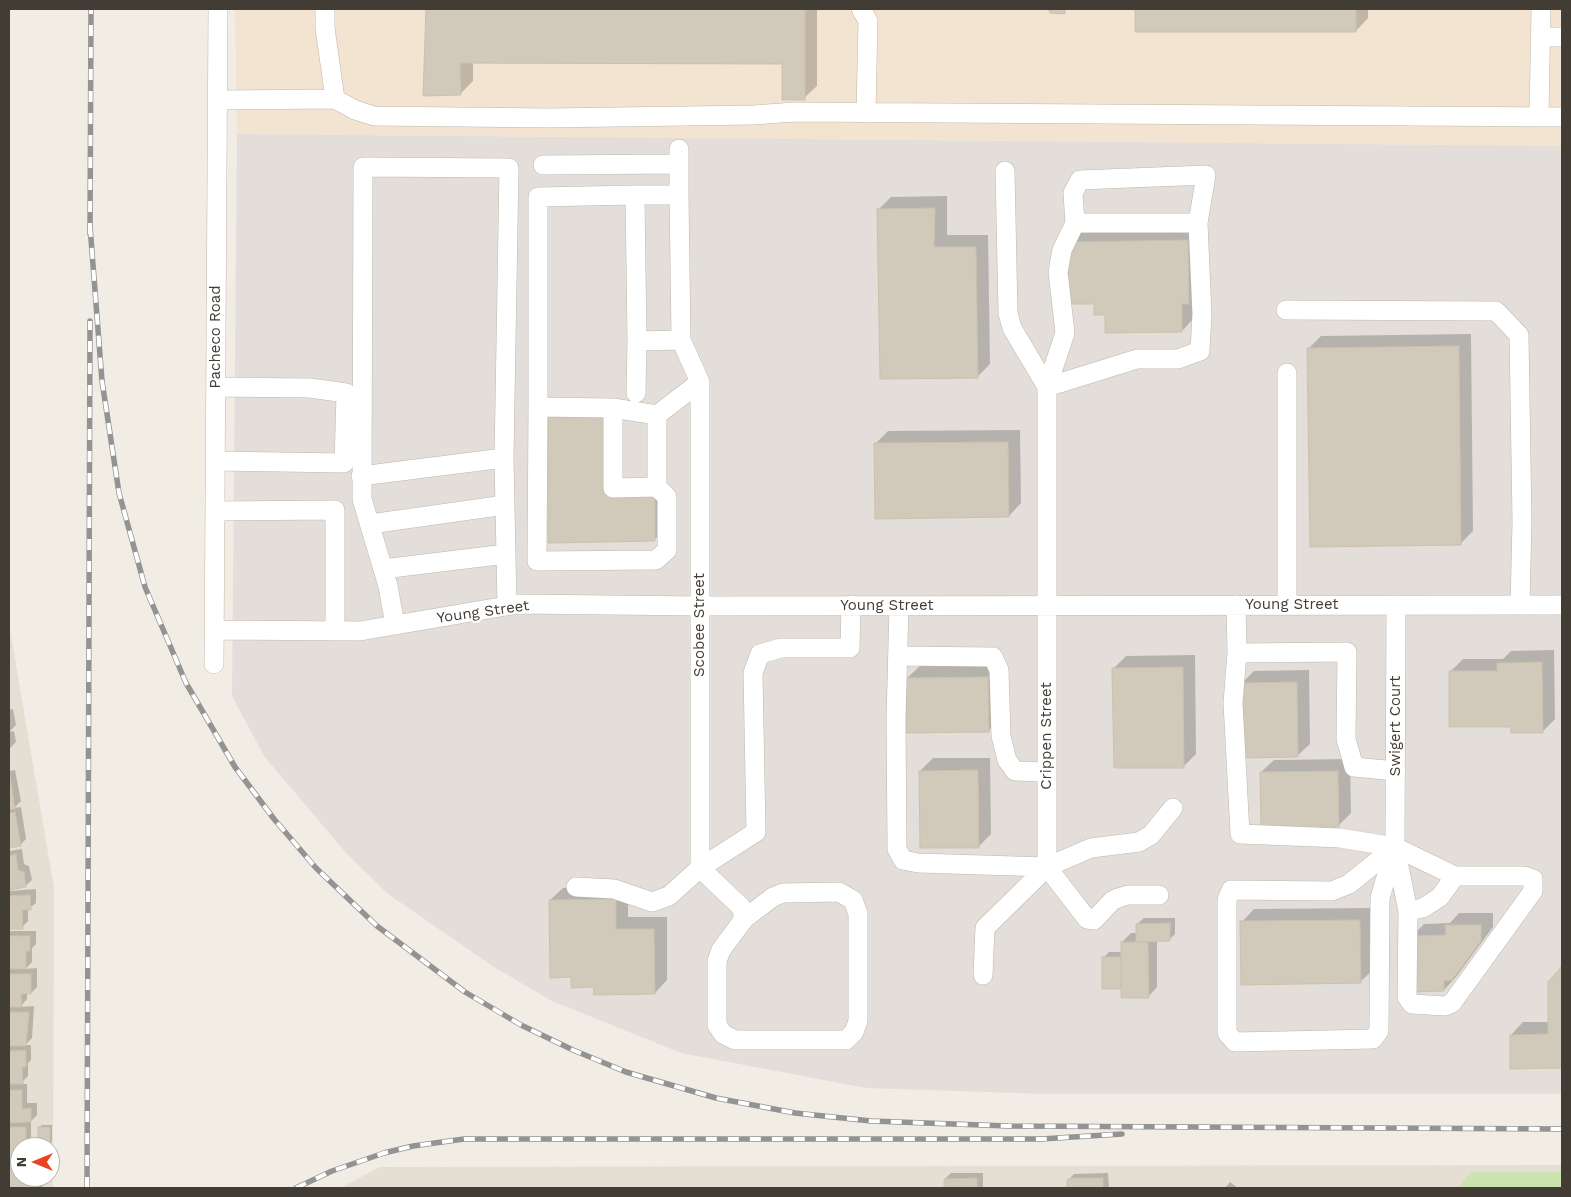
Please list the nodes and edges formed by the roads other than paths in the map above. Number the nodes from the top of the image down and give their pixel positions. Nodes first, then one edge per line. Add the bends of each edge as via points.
1 (218, 9) edge
2 (325, 9) edge
3 (861, 9) edge
4 (1541, 9) edge
5 (1540, 37) junction
6 (1562, 37) edge
7 (335, 99) junction
8 (218, 100) junction
9 (866, 112) junction
10 (1539, 117) junction
11 (1562, 117) edge
12 (543, 165) dead end
13 (1005, 171) dead end
14 (636, 195) junction
15 (679, 195) junction
16 (1198, 222) junction
17 (1075, 223) junction
18 (1286, 310) dead end
19 (681, 340) junction
20 (637, 341) junction
21 (1287, 373) dead end
22 (700, 382) junction
23 (216, 387) junction
24 (1047, 387) junction
25 (636, 393) dead end
26 (538, 407) junction
27 (613, 408) junction
28 (657, 415) junction
29 (504, 458) junction
30 (215, 461) junction
31 (361, 476) junction
32 (657, 487) junction
33 (505, 505) junction
34 (215, 511) junction
35 (370, 524) junction
36 (506, 554) junction
37 (383, 569) junction
38 (851, 605) junction
39 (1236, 605) junction
40 (1287, 605) junction
41 (1396, 605) junction
42 (1520, 605) junction
43 (1562, 605) edge
44 (507, 606) junction
45 (700, 606) junction
46 (899, 606) junction
47 (1048, 606) junction
48 (395, 625) junction
49 (214, 630) junction
50 (335, 631) junction
51 (1237, 653) junction
52 (898, 656) junction
53 (214, 664) dead end
54 (1396, 771) junction
55 (1047, 772) junction
56 (1173, 808) dead end
57 (1395, 847) junction
58 (1047, 867) junction
59 (700, 868) junction
60 (1455, 876) junction
61 (576, 887) dead end
62 (1159, 895) dead end
63 (1408, 911) junction
64 (744, 919) junction
65 (983, 975) dead end

1 - 8 street, Pacheco Road
2 - 7 street
3 - 9 street via 868,20
4 - 5 street
5 - 6 street
5 - 10 street
7 - 8 street
7 - 9 street via 374,116 548,118
8 - 23 street, Pacheco Road
9 - 10 street
10 - 11 street
12 - 15 street via 679,156
13 - 24 street via 1008,313 1016,335
14 - 15 street
14 - 20 street
14 - 26 street via 538,197
15 - 19 street
16 - 17 street
16 - 17 street via 1206,175 1080,180 1073,193
16 - 24 street via 1200,351 1178,359 1138,359
17 - 24 street via 1062,250 1058,272 1065,333
18 - 42 street via 1496,311 1519,335
19 - 20 street
19 - 22 street
20 - 25 street
21 - 40 street
22 - 28 street
22 - 45 street, Scobee Street
23 - 30 street, Pacheco Road
23 - 30 street via 310,388 346,393 344,463
24 - 47 street, Crippen Street
26 - 27 street
26 - 32 street via 537,561 656,560 667,550 667,497
27 - 28 street
27 - 32 street via 613,488
28 - 32 street
29 - 31 street
29 - 31 street via 509,168 363,166
29 - 33 street
30 - 34 street, Pacheco Road
31 - 35 street via 362,499
33 - 35 street
33 - 36 street
34 - 49 street, Pacheco Road
34 - 50 street via 335,510
35 - 37 street
36 - 37 street
36 - 44 street
37 - 48 street
38 - 45 street, Young Street
38 - 46 street, Young Street
38 - 59 street via 850,648 780,648 760,654 753,673 756,832
39 - 40 street, Young Street
39 - 47 street, Young Street
39 - 51 street
40 - 41 street, Young Street
41 - 42 street, Young Street
41 - 54 street, Swigert Court
42 - 43 street, Young Street
44 - 45 street, Young Street
44 - 48 street, Young Street
45 - 59 street, Scobee Street
46 - 47 street, Young Street
46 - 52 street
47 - 55 street, Crippen Street
48 - 50 street, Young Street
49 - 50 street, Young Street
49 - 53 street, Pacheco Road
51 - 54 street via 1347,652 1346,739 1354,767
51 - 57 street via 1233,703 1240,834 1340,838
52 - 55 street via 993,657 999,670 1001,736 1007,760 1015,771
52 - 58 street via 897,849 903,860
54 - 57 street, Swigert Court
55 - 58 street, Crippen Street
56 - 58 street via 1151,835 1139,842 1091,848
57 - 57 street via 1349,884 1332,891 1231,890 1227,900 1227,1033 1235,1042 1373,1039 1379,1031 1380,898
57 - 60 street
57 - 63 street
58 - 62 street via 1087,919 1094,920 1118,898
58 - 65 street via 985,928
59 - 61 street via 669,896 652,902 614,889
59 - 64 street via 741,907
60 - 63 street via 1440,897 1423,908
60 - 63 street via 1524,876 1534,879 1533,892 1452,1002 1445,1006 1412,1004 1407,997
64 - 64 street via 721,950 717,961 717,1025 723,1034 735,1040 846,1040 858,1021 858,914 853,900 839,892 782,893

